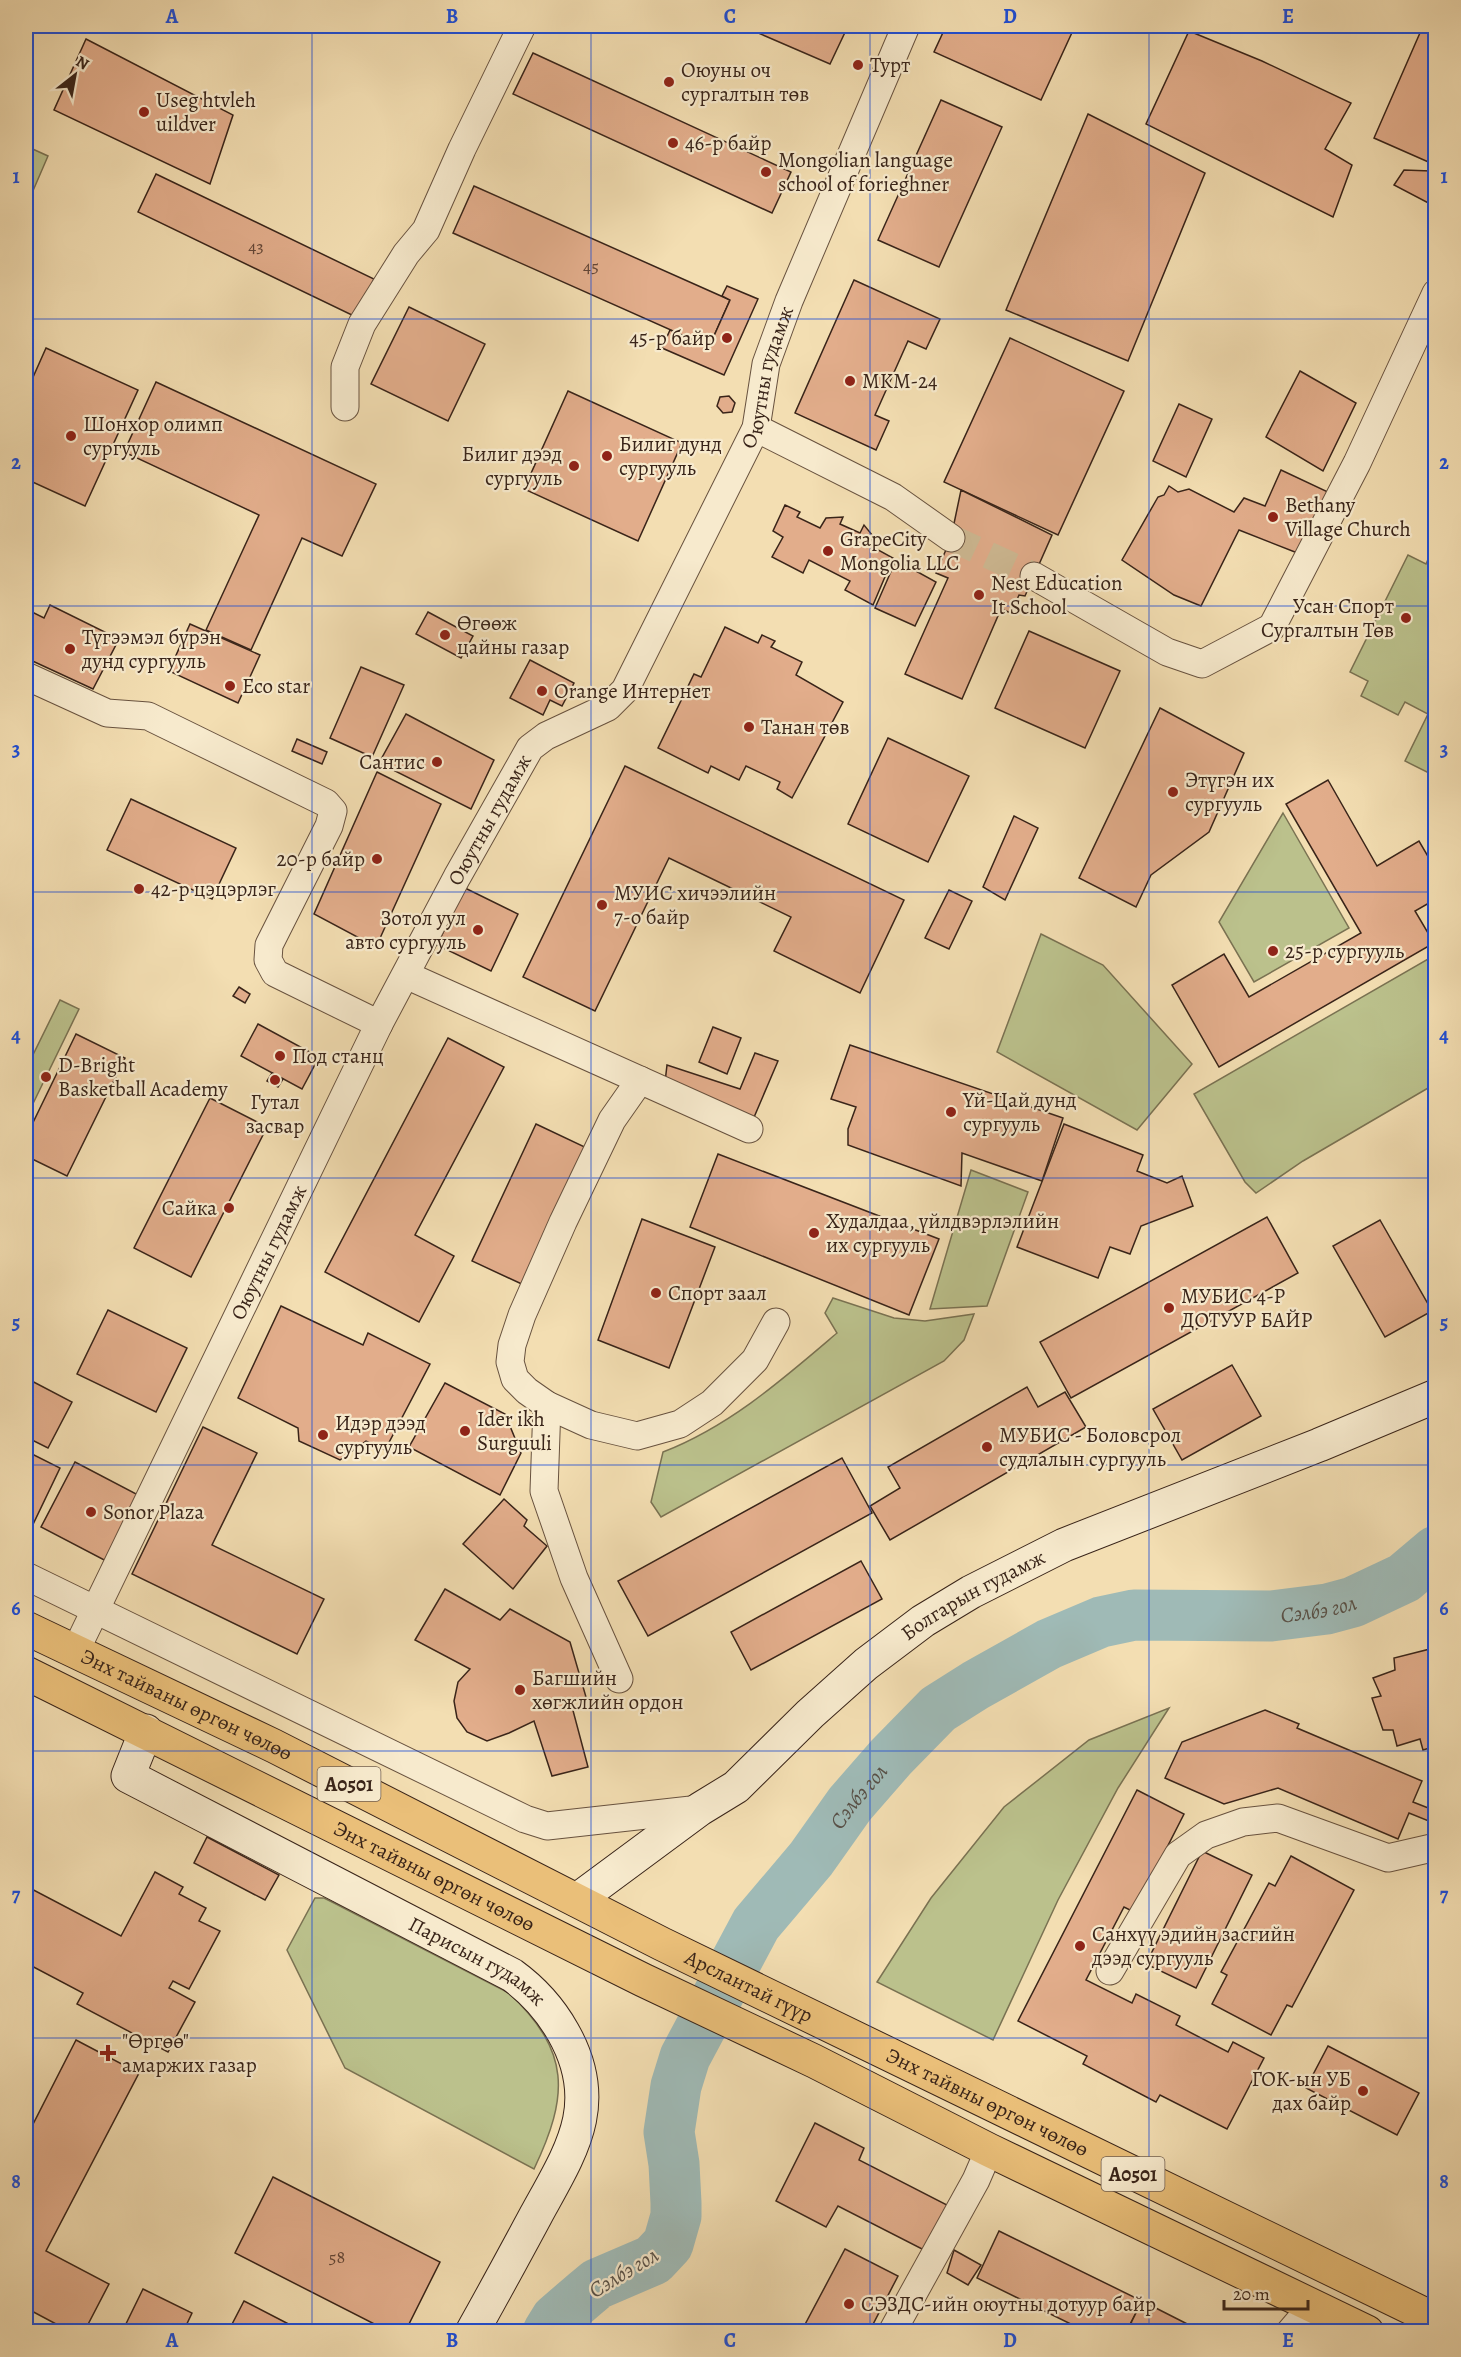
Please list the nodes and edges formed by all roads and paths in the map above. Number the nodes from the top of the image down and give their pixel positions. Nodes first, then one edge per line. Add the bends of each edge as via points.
1 (522, 26) edge
2 (906, 26) edge
3 (1436, 293) edge
4 (345, 407) dead end
5 (756, 428) junction
6 (951, 538) tunnel mouth
7 (1034, 576) tunnel mouth
8 (26, 676) edge
9 (406, 975) junction
10 (379, 1024) junction
11 (640, 1080) junction
12 (749, 1129) dead end
13 (776, 1322) dead end
14 (1436, 1396) edge
15 (547, 1405) junction
16 (26, 1576) edge
17 (95, 1610) junction
18 (26, 1628) edge
19 (75, 1652) junction
20 (26, 1673) edge
21 (619, 1679) dead end
22 (146, 1731) junction
23 (700, 1809) junction
24 (1436, 1847) edge
25 (577, 1900) junction
26 (668, 1947) joint
27 (1110, 1971) dead end
28 (651, 1983) joint
29 (831, 2027) joint
30 (814, 2061) joint
31 (989, 2150) junction
32 (1313, 2305) junction
33 (1436, 2320) edge
34 (472, 2331) edge
35 (892, 2331) edge
36 (1290, 2331) edge
37 (1367, 2331) edge

1 - 4 street via 426,230 406,254 362,324 345,367
2 - 5 street, Оюутны гудамж via 789,301 766,364
3 - 7 street via 1357,463 1272,627 1202,664 1167,652
5 - 6 street via 893,497
5 - 9 street, Оюутны гудамж via 625,690 608,707 546,736 530,748
8 - 10 street via 107,713 148,716 326,803 333,811 329,826 269,945 268,960 275,973
9 - 10 street, Оюутны гудамж
9 - 11 street
10 - 17 street, Оюутны гудамж
11 - 12 street
11 - 15 street via 612,1120 563,1221 512,1345 510,1362 515,1379
13 - 15 street via 755,1360 712,1403 680,1424 638,1436 591,1425
14 - 23 street, Болгарын гудамж via 1064,1545 971,1592 923,1621 866,1664 736,1787
15 - 21 street via 544,1491 574,1578
16 - 17 street
17 - 19 street, Оюутны гудамж
17 - 23 street via 525,1819 547,1826
18 - 19 highway, Энх тайваны өргөн чөлөө / A0501
19 - 25 highway, Энх тайваны өргөн чөлөө / A0501 via 274,1746
20 - 22 highway, Энх тайвны өргөн чөлөө / A0501
22 - 28 highway, Энх тайвны өргөн чөлөө / A0501
22 - 34 street, Парисын гудамж via 128,1776 512,1975 546,2006 568,2040 584,2095 576,2134 558,2176
23 - 25 street, Болгарын гудамж
24 - 27 street via 1388,1858 1278,1818 1244,1822 1206,1835 1178,1854
25 - 26 highway, Энх тайваны өргөн чөлөө / A0501
26 - 29 highway, Арслантай гүүр / A0501
28 - 30 highway, Арслантай гүүр / A0501
29 - 33 highway, Энх тайвны өргөн чөлөө / A0501
30 - 31 highway, Энх тайвны өргөн чөлөө / A0501
31 - 32 highway, Энх тайвны өргөн чөлөө / A0501
31 - 35 street
32 - 36 street
32 - 37 highway, Энх тайвны өргөн чөлөө / A0501

